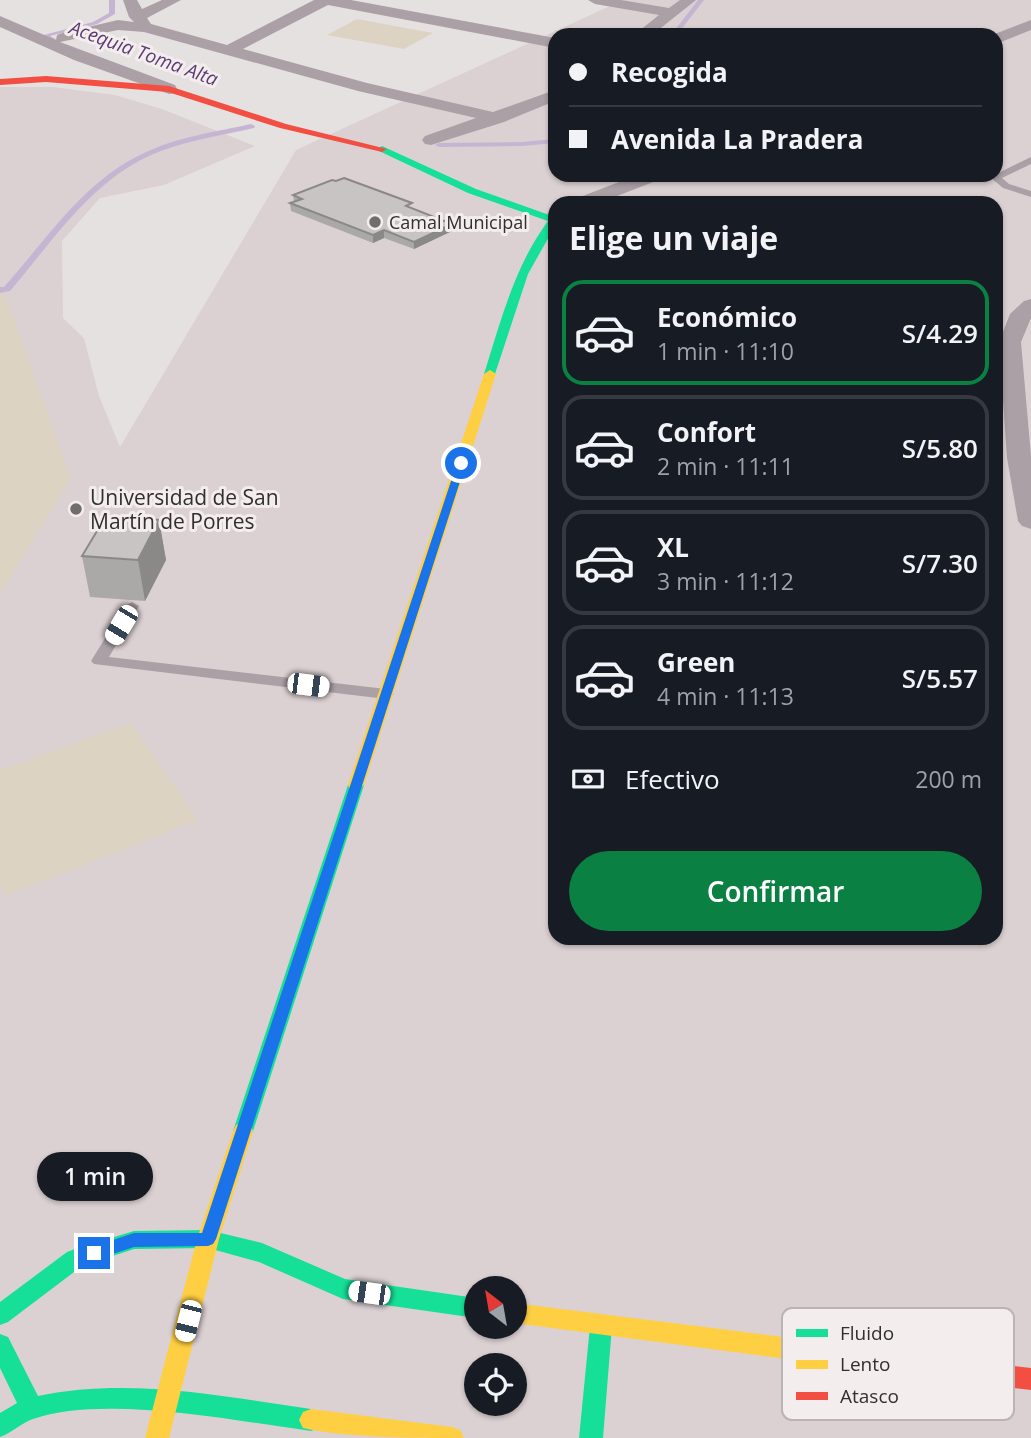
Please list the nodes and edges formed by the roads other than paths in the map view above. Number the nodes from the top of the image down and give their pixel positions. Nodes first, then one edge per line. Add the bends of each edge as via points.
1 (130, 0) edge
2 (174, 0) edge
3 (326, 0) edge
4 (595, 0) edge
5 (690, 0) edge
6 (672, 13) junction
7 (0, 21) edge
8 (141, 22) junction
9 (1031, 24) edge
10 (652, 28) edge
11 (1003, 36) edge
12 (62, 38) dead end
13 (548, 42) edge
14 (227, 51) junction
15 (0, 82) edge
16 (169, 89) junction
17 (548, 98) edge
18 (498, 118) junction
19 (432, 140) dead end
20 (1031, 160) edge
21 (1003, 173) edge
22 (636, 182) edge
23 (1001, 182) edge
24 (1031, 194) edge
25 (600, 196) edge
26 (548, 218) edge
27 (548, 227) edge
28 (1031, 305) edge
29 (1025, 459) edge
30 (1031, 521) edge
31 (132, 606) dead end
32 (386, 694) junction
33 (208, 1239) junction
34 (464, 1306) edge
35 (0, 1315) edge
36 (527, 1315) edge
37 (601, 1326) junction
38 (0, 1344) edge
39 (782, 1348) edge
40 (168, 1402) junction
41 (32, 1408) junction
42 (0, 1426) edge
43 (157, 1438) edge
44 (452, 1438) edge
45 (591, 1438) edge

1 - 8 street
2 - 8 street
3 - 13 street
3 - 14 street
4 - 6 street
5 - 6 street
6 - 10 street
7 - 16 street via 80,57
8 - 12 street
8 - 14 street
9 - 11 street
14 - 18 street
15 - 16 street via 46,79
16 - 26 street via 259,119 390,151 472,191
17 - 18 street
18 - 19 street
20 - 21 lane
22 - 25 street
23 - 24 lane
27 - 32 street via 538,239 519,285
28 - 29 street via 1018,319 1010,342
29 - 30 street
31 - 32 lane via 99,661
32 - 33 street
33 - 34 street via 262,1253 343,1289
33 - 35 street via 134,1240 75,1259
33 - 40 street
36 - 37 street
37 - 39 street
37 - 45 street
38 - 41 street
40 - 41 street via 87,1399
40 - 43 street
40 - 44 street
41 - 42 street

